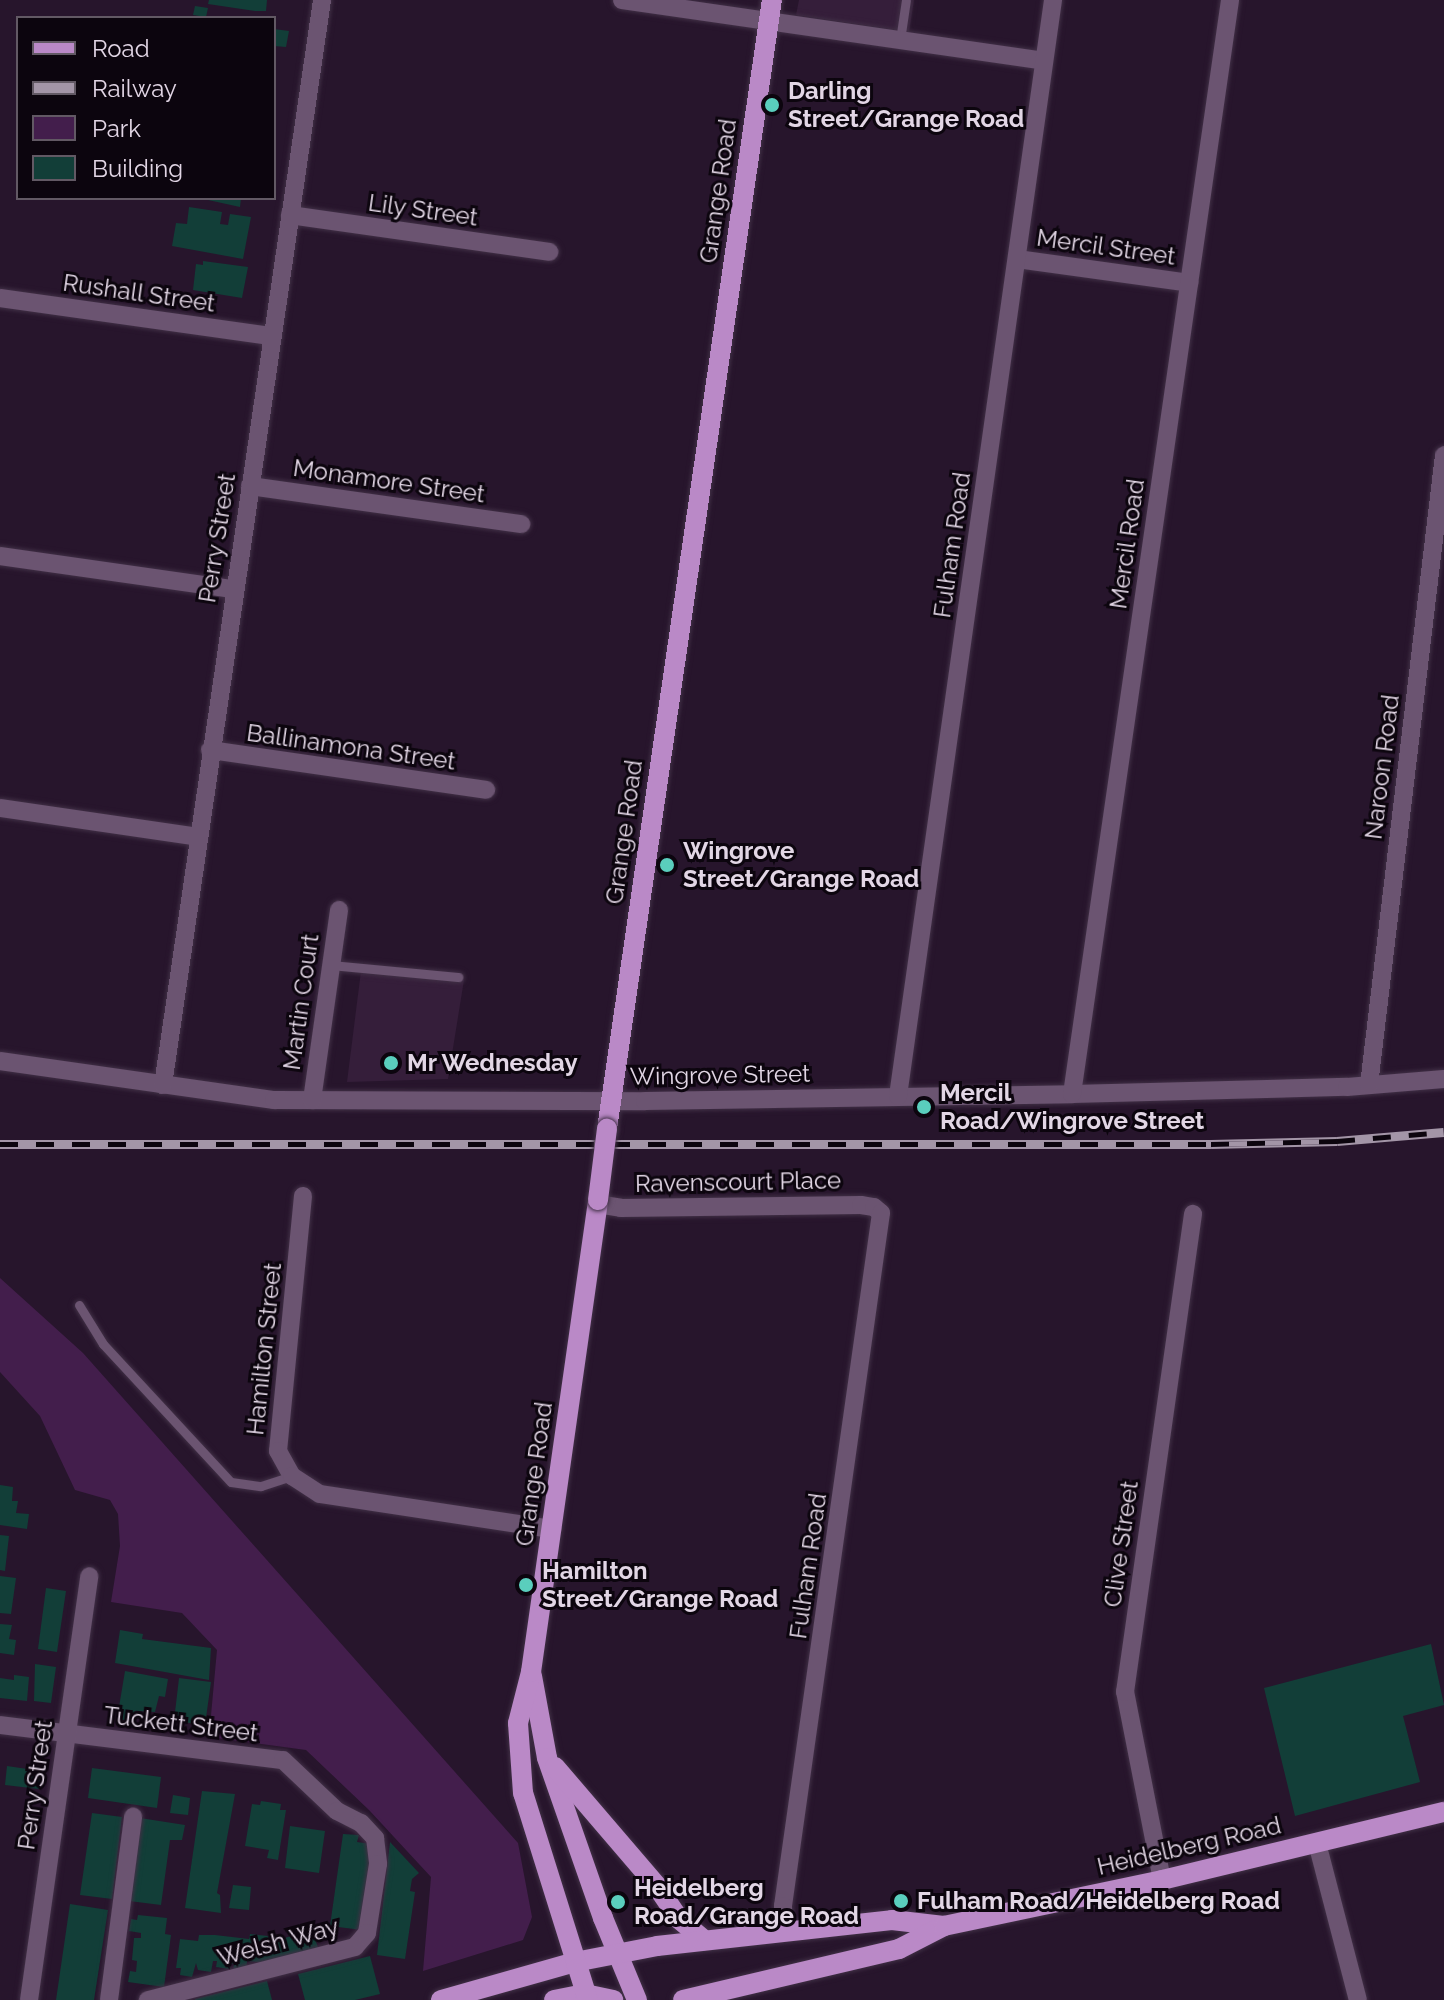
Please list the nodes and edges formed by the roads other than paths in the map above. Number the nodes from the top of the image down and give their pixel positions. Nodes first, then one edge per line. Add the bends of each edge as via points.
1 (322, 0) edge
2 (622, 0) edge
3 (772, 0) edge
4 (906, 0) edge
5 (1053, 0) edge
6 (1230, 0) edge
7 (768, 22) junction
8 (900, 40) junction
9 (1043, 61) junction
10 (290, 215) junction
11 (549, 252) dead end
12 (1017, 259) junction
13 (1189, 283) junction
14 (0, 298) edge
15 (270, 336) junction
16 (1444, 455) edge
17 (250, 486) junction
18 (521, 524) dead end
19 (0, 556) edge
20 (233, 589) junction
21 (210, 750) junction
22 (486, 790) dead end
23 (0, 808) edge
24 (198, 837) junction
25 (339, 910) dead end
26 (330, 965) junction
27 (458, 977) dead end
28 (0, 1061) edge
29 (1444, 1079) edge
30 (163, 1085) junction
31 (1369, 1085) junction
32 (1072, 1094) junction
33 (898, 1096) junction
34 (312, 1100) junction
35 (611, 1101) junction
36 (303, 1196) dead end
37 (598, 1202) junction
38 (878, 1209) joint
39 (1193, 1214) dead end
40 (79, 1305) dead end
41 (292, 1476) junction
42 (552, 1529) junction
43 (89, 1576) dead end
44 (531, 1672) junction
45 (0, 1725) edge
46 (67, 1734) junction
47 (547, 1758) junction
48 (337, 1811) joint
49 (1444, 1812) edge
50 (133, 1817) dead end
51 (1317, 1843) junction
52 (1162, 1880) junction
53 (944, 1926) junction
54 (784, 1930) junction
55 (704, 1940) junction
56 (618, 1954) junction
57 (575, 1962) junction
58 (764, 1981) junction
59 (586, 1997) edge
60 (29, 2000) edge
61 (109, 2000) edge
62 (148, 2000) edge
63 (441, 2000) edge
64 (554, 2000) edge
65 (613, 2000) edge
66 (637, 2000) edge
67 (683, 2000) edge
68 (749, 2000) edge
69 (1358, 2000) edge

1 - 10 street, Perry Street
2 - 7 street
3 - 7 main road, Grange Road
4 - 8 lane
5 - 9 street, Fulham Road
6 - 13 street, Mercil Road
7 - 8 street
7 - 35 main road, Grange Road
8 - 9 street
9 - 12 street, Fulham Road
10 - 11 street, Lily Street
10 - 15 street, Perry Street
12 - 13 street, Mercil Street
12 - 33 street, Fulham Road
13 - 32 street, Mercil Road
14 - 15 street, Rushall Street
15 - 17 street, Perry Street
16 - 31 street, Naroon Road
17 - 18 street, Monamore Street
17 - 20 street, Perry Street
19 - 20 street
20 - 21 street, Perry Street
21 - 22 street, Ballinamona Street
21 - 24 street, Perry Street
23 - 24 street
24 - 30 street, Perry Street
25 - 26 street, Martin Court
26 - 27 lane
26 - 34 street, Martin Court
28 - 30 street, Wingrove Street
29 - 31 street, Wingrove Street
30 - 34 street, Wingrove Street
31 - 32 street, Wingrove Street
32 - 33 street, Wingrove Street
33 - 35 street, Wingrove Street
34 - 35 street, Wingrove Street
35 - 37 main road, Grange Road, bridge
36 - 41 street, Hamilton Street via 278,1451
37 - 38 street, Ravenscourt Place via 621,1208
37 - 42 main road, Grange Road
38 - 54 street, Fulham Road via 882,1219 783,1906
39 - 52 street, Clive Street via 1125,1692
40 - 41 lane via 103,1344 231,1482 261,1486
41 - 42 street via 320,1494
42 - 44 main road, Grange Road
43 - 46 street, Perry Street
44 - 47 main road, Grange Road
44 - 57 main road, Grange Road via 518,1723 523,1793
45 - 46 street, Tuckett Street
46 - 48 street, Tuckett Street via 283,1760
46 - 60 street, Perry Street
47 - 55 main road via 679,1919
47 - 56 main road, Grange Road
48 - 62 street, Welsh Way via 361,1823 379,1851 363,1941 345,1952
49 - 51 main road, Heidelberg Road
50 - 61 street
51 - 52 main road, Heidelberg Road
51 - 69 street
52 - 53 main road, Heidelberg Road
53 - 54 main road, Heidelberg Road via 892,1920
53 - 58 main road, Heidelberg Road via 899,1949
54 - 55 main road, Heidelberg Road
55 - 56 main road, Heidelberg Road
56 - 57 main road, Heidelberg Road
56 - 66 main road, Grange Road
57 - 59 main road, Grange Road
57 - 63 main road, Heidelberg Road
58 - 67 main road, Heidelberg Road
58 - 68 main road
59 - 64 main road
59 - 65 main road

